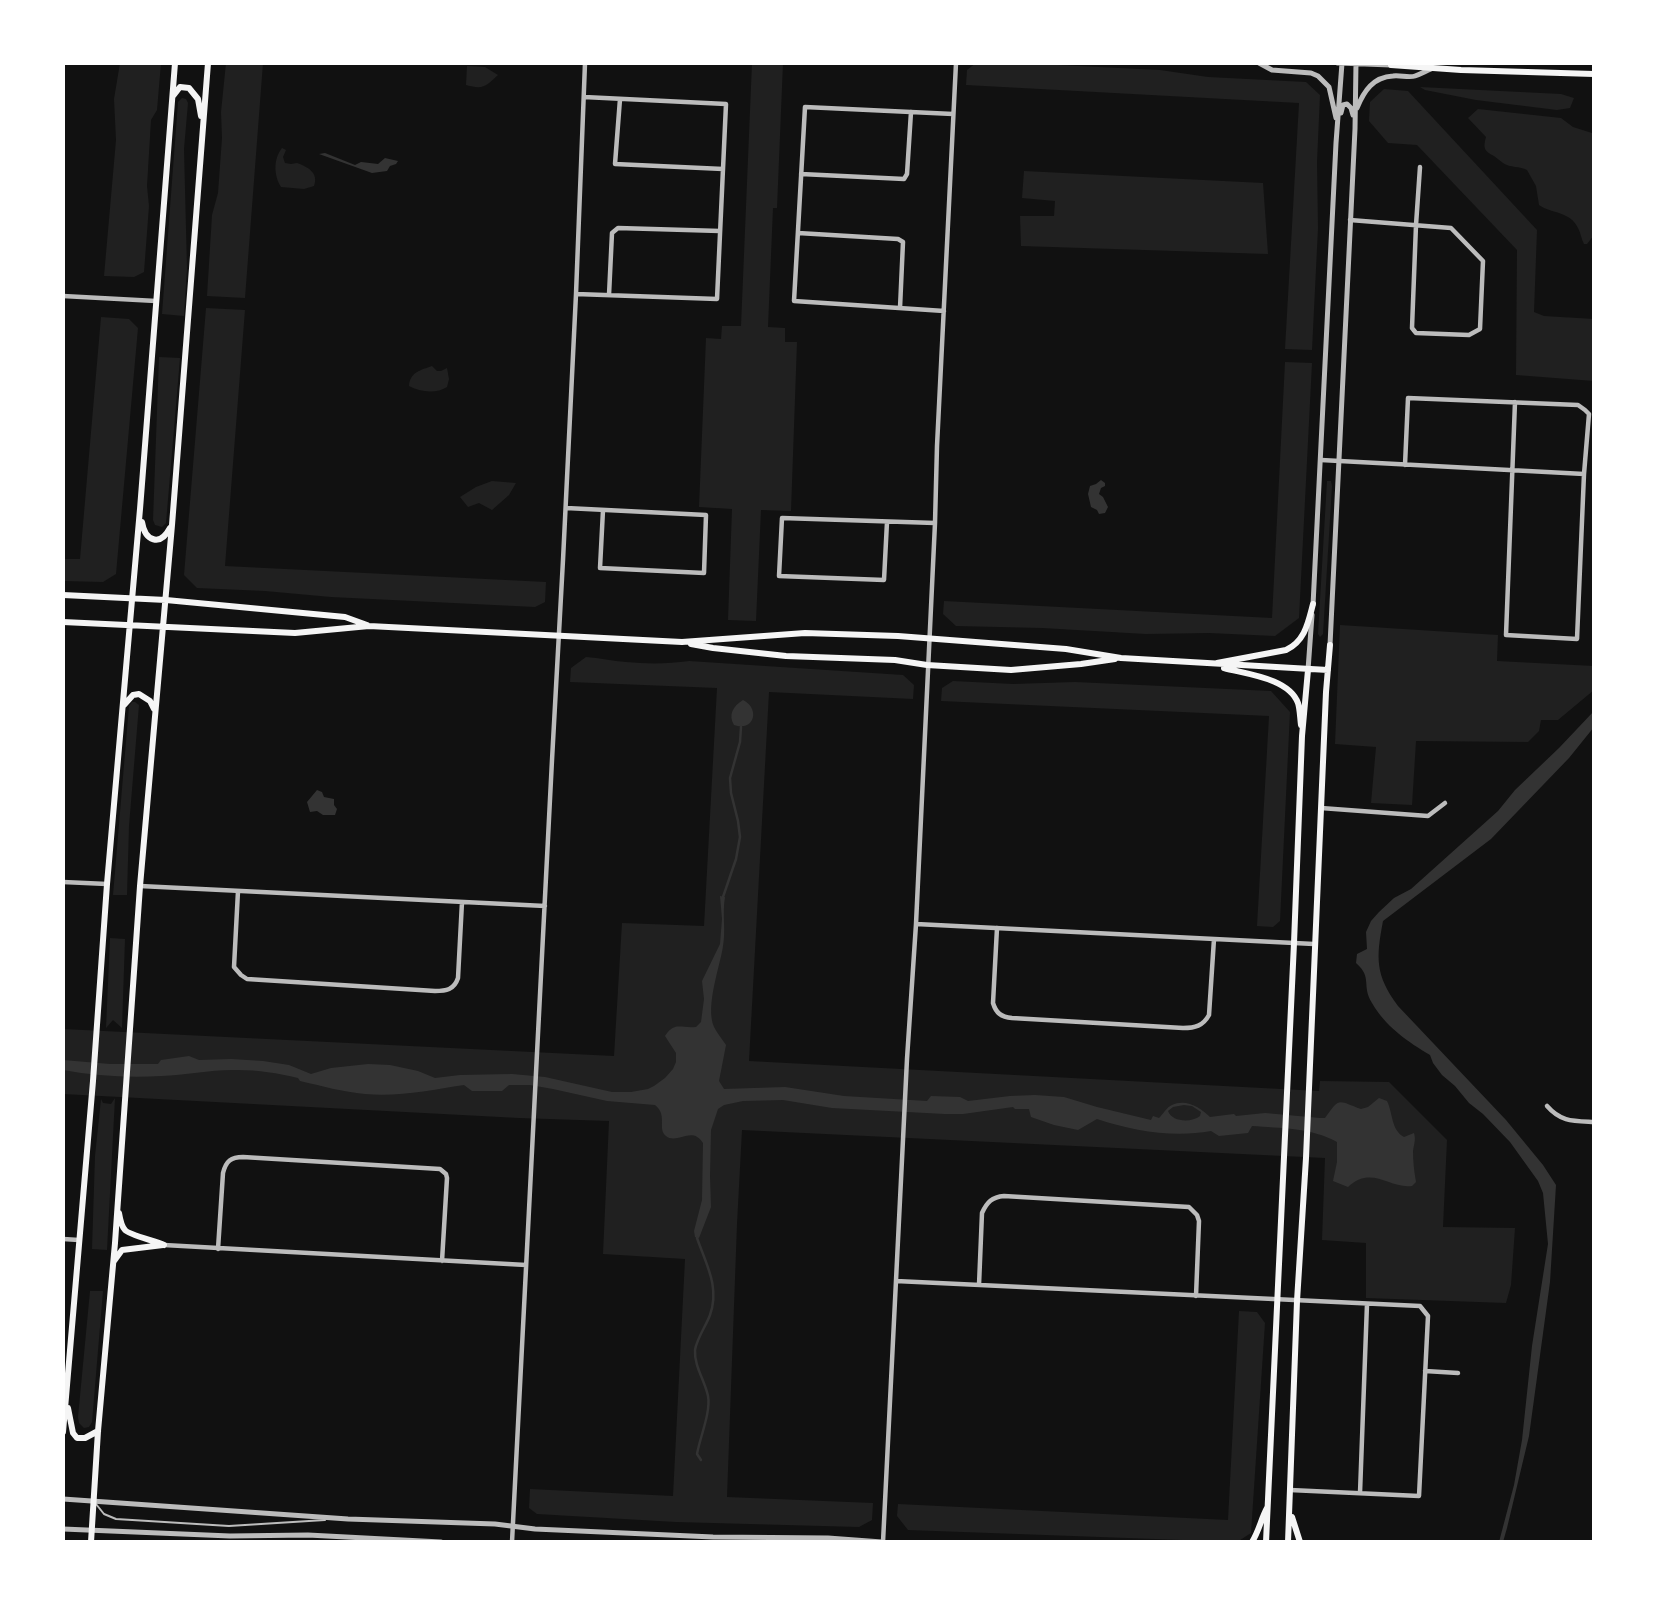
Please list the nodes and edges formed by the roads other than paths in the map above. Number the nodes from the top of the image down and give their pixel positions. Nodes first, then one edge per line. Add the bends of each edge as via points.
1 (175, 63) edge
2 (208, 63) edge
3 (585, 63) edge
4 (956, 63) edge
5 (1259, 63) edge
6 (1341, 63) edge
7 (1356, 63) edge
8 (1391, 65) joint
9 (1433, 68) junction
10 (1594, 74) edge
11 (172, 97) junction
12 (584, 97) junction
13 (620, 99) junction
14 (911, 112) junction
15 (953, 114) junction
16 (1337, 126) junction
17 (203, 128) junction
18 (1355, 129) junction
19 (1420, 167) dead end
20 (723, 169) junction
21 (801, 174) junction
22 (1350, 220) junction
23 (1416, 225) junction
24 (720, 231) junction
25 (798, 233) junction
26 (576, 294) junction
27 (63, 296) edge
28 (609, 296) junction
29 (156, 301) junction
30 (900, 308) junction
31 (944, 311) junction
32 (1516, 402) junction
33 (1321, 460) junction
34 (1339, 460) junction
35 (1405, 464) junction
36 (1513, 470) junction
37 (1584, 474) junction
38 (566, 508) junction
39 (140, 509) junction
40 (603, 510) junction
41 (887, 522) junction
42 (935, 523) junction
43 (172, 525) junction
44 (63, 595) edge
45 (132, 598) junction
46 (166, 600) junction
47 (1313, 604) junction
48 (63, 622) edge
49 (129, 625) junction
50 (369, 625) junction
51 (162, 627) junction
52 (559, 635) junction
53 (929, 639) junction
54 (682, 642) junction
55 (1330, 645) joint
56 (1121, 659) junction
57 (1208, 664) junction
58 (927, 665) junction
59 (1308, 670) junction
60 (1328, 670) junction
61 (122, 709) junction
62 (155, 710) junction
63 (1302, 736) junction
64 (1445, 803) dead end
65 (1321, 808) junction
66 (63, 882) edge
67 (107, 884) junction
68 (140, 886) junction
69 (238, 891) junction
70 (462, 902) junction
71 (545, 906) junction
72 (916, 924) junction
73 (997, 928) junction
74 (1214, 939) junction
75 (1294, 943) junction
76 (1314, 944) junction
77 (1547, 1105) dead end
78 (1594, 1122) edge
79 (117, 1208) junction
80 (63, 1239) edge
81 (79, 1240) junction
82 (164, 1245) junction
83 (218, 1249) junction
84 (442, 1261) junction
85 (113, 1262) junction
86 (526, 1265) junction
87 (896, 1282) junction
88 (978, 1286) junction
89 (1196, 1296) junction
90 (1278, 1300) junction
91 (1297, 1301) junction
92 (1367, 1304) junction
93 (1425, 1371) junction
94 (1458, 1373) dead end
95 (67, 1395) junction
96 (98, 1431) junction
97 (63, 1432) edge
98 (1290, 1490) junction
99 (1360, 1493) junction
100 (63, 1499) edge
101 (93, 1502) junction
102 (1268, 1506) junction
103 (1289, 1510) junction
104 (348, 1519) junction
105 (513, 1527) junction
106 (63, 1529) edge
107 (92, 1531) junction
108 (91, 1542) edge
109 (441, 1542) edge
110 (512, 1542) edge
111 (883, 1542) edge
112 (1252, 1542) edge
113 (1266, 1542) edge
114 (1288, 1542) edge
115 (1300, 1542) edge

1 - 11 main road
2 - 17 main road
3 - 12 street
4 - 15 street
5 - 16 street via 1272,70 1311,73 1325,81
6 - 7 street
6 - 16 street
7 - 8 street
7 - 18 street
8 - 9 main road
9 - 10 main road
9 - 18 street via 1375,82 1362,97
11 - 17 main road via 180,87 192,90
11 - 29 main road
12 - 13 street
12 - 26 street
13 - 20 street via 726,104
13 - 20 street via 615,164
14 - 15 street
14 - 21 street via 904,179
14 - 21 street via 805,107
15 - 31 street
16 - 18 street via 1345,104
16 - 33 street
17 - 43 main road
18 - 22 street
19 - 23 street
20 - 24 street
21 - 25 street
22 - 23 street
22 - 34 street
23 - 23 street via 1451,228 1483,261 1480,328 1469,335 1416,333 1412,328
24 - 28 street via 618,228 612,233
24 - 28 street via 717,299
25 - 30 street via 903,242
25 - 30 street via 794,301
26 - 28 street
26 - 38 street
27 - 29 street
29 - 39 main road
30 - 31 street
31 - 42 street
32 - 35 street via 1408,398
32 - 36 street
32 - 37 street via 1578,405 1585,410
33 - 34 street
33 - 47 street
34 - 35 street
34 - 55 street
35 - 36 street
36 - 37 street
36 - 37 street via 1506,635 1577,639
38 - 40 street
38 - 52 street
39 - 43 main road via 143,529 153,539 166,537
39 - 45 main road
40 - 40 street via 706,515 704,573 600,568
41 - 41 street via 782,518 779,576 884,580
41 - 42 street
42 - 53 street
43 - 46 main road
44 - 45 main road
45 - 46 main road
45 - 49 main road
46 - 50 main road via 345,617
46 - 51 main road
47 - 57 main road via 1304,635 1295,646
47 - 59 street
48 - 49 main road
49 - 51 main road
49 - 61 main road
50 - 51 main road via 295,633
50 - 52 main road
51 - 62 main road
52 - 54 main road
52 - 71 street
53 - 54 main road via 805,633
53 - 56 main road via 1066,649
53 - 58 street
54 - 58 main road via 786,656
55 - 60 main road
56 - 57 main road
56 - 58 main road via 1011,670
57 - 59 main road
57 - 63 main road via 1285,686 1299,705
58 - 72 street
59 - 60 main road
59 - 63 main road
60 - 65 main road
61 - 62 main road via 139,694
61 - 67 main road
62 - 68 main road
63 - 75 main road
64 - 65 street via 1428,816
65 - 76 main road
66 - 67 street
67 - 81 main road
68 - 69 street
68 - 79 main road
69 - 70 street
69 - 70 street via 234,967 247,979 435,991 452,988 458,978
70 - 71 street
71 - 86 street
72 - 73 street
72 - 87 street
73 - 74 street
73 - 74 street via 993,1003 1000,1015 1183,1028 1200,1026 1209,1015
74 - 75 street
75 - 76 street
75 - 90 main road
76 - 91 main road
77 - 78 street via 1562,1119
79 - 82 main road via 131,1235
79 - 85 main road
80 - 81 street
81 - 95 main road
82 - 83 street
82 - 85 main road via 122,1250
83 - 84 street
83 - 84 street via 225,1164 234,1157 257,1158 440,1169 447,1178
84 - 86 street
85 - 96 main road
86 - 105 street
87 - 88 street
87 - 111 street
88 - 89 street
88 - 89 street via 982,1213 991,1200 1004,1196 1189,1207 1199,1221
89 - 90 street
90 - 91 street
90 - 102 main road
91 - 92 street
91 - 98 main road
92 - 93 street via 1420,1306 1428,1316
92 - 99 street
93 - 94 street
93 - 99 street via 1419,1496
95 - 96 main road via 69,1420 77,1438
95 - 97 main road
96 - 101 main road
98 - 99 street
98 - 103 main road
100 - 101 street
101 - 104 street
101 - 104 lane via 116,1519 229,1526
101 - 107 main road
102 - 112 main road
102 - 113 main road
103 - 114 main road
103 - 115 main road
104 - 105 street
105 - 110 street
105 - 111 street
106 - 107 street
107 - 108 main road
107 - 109 street

